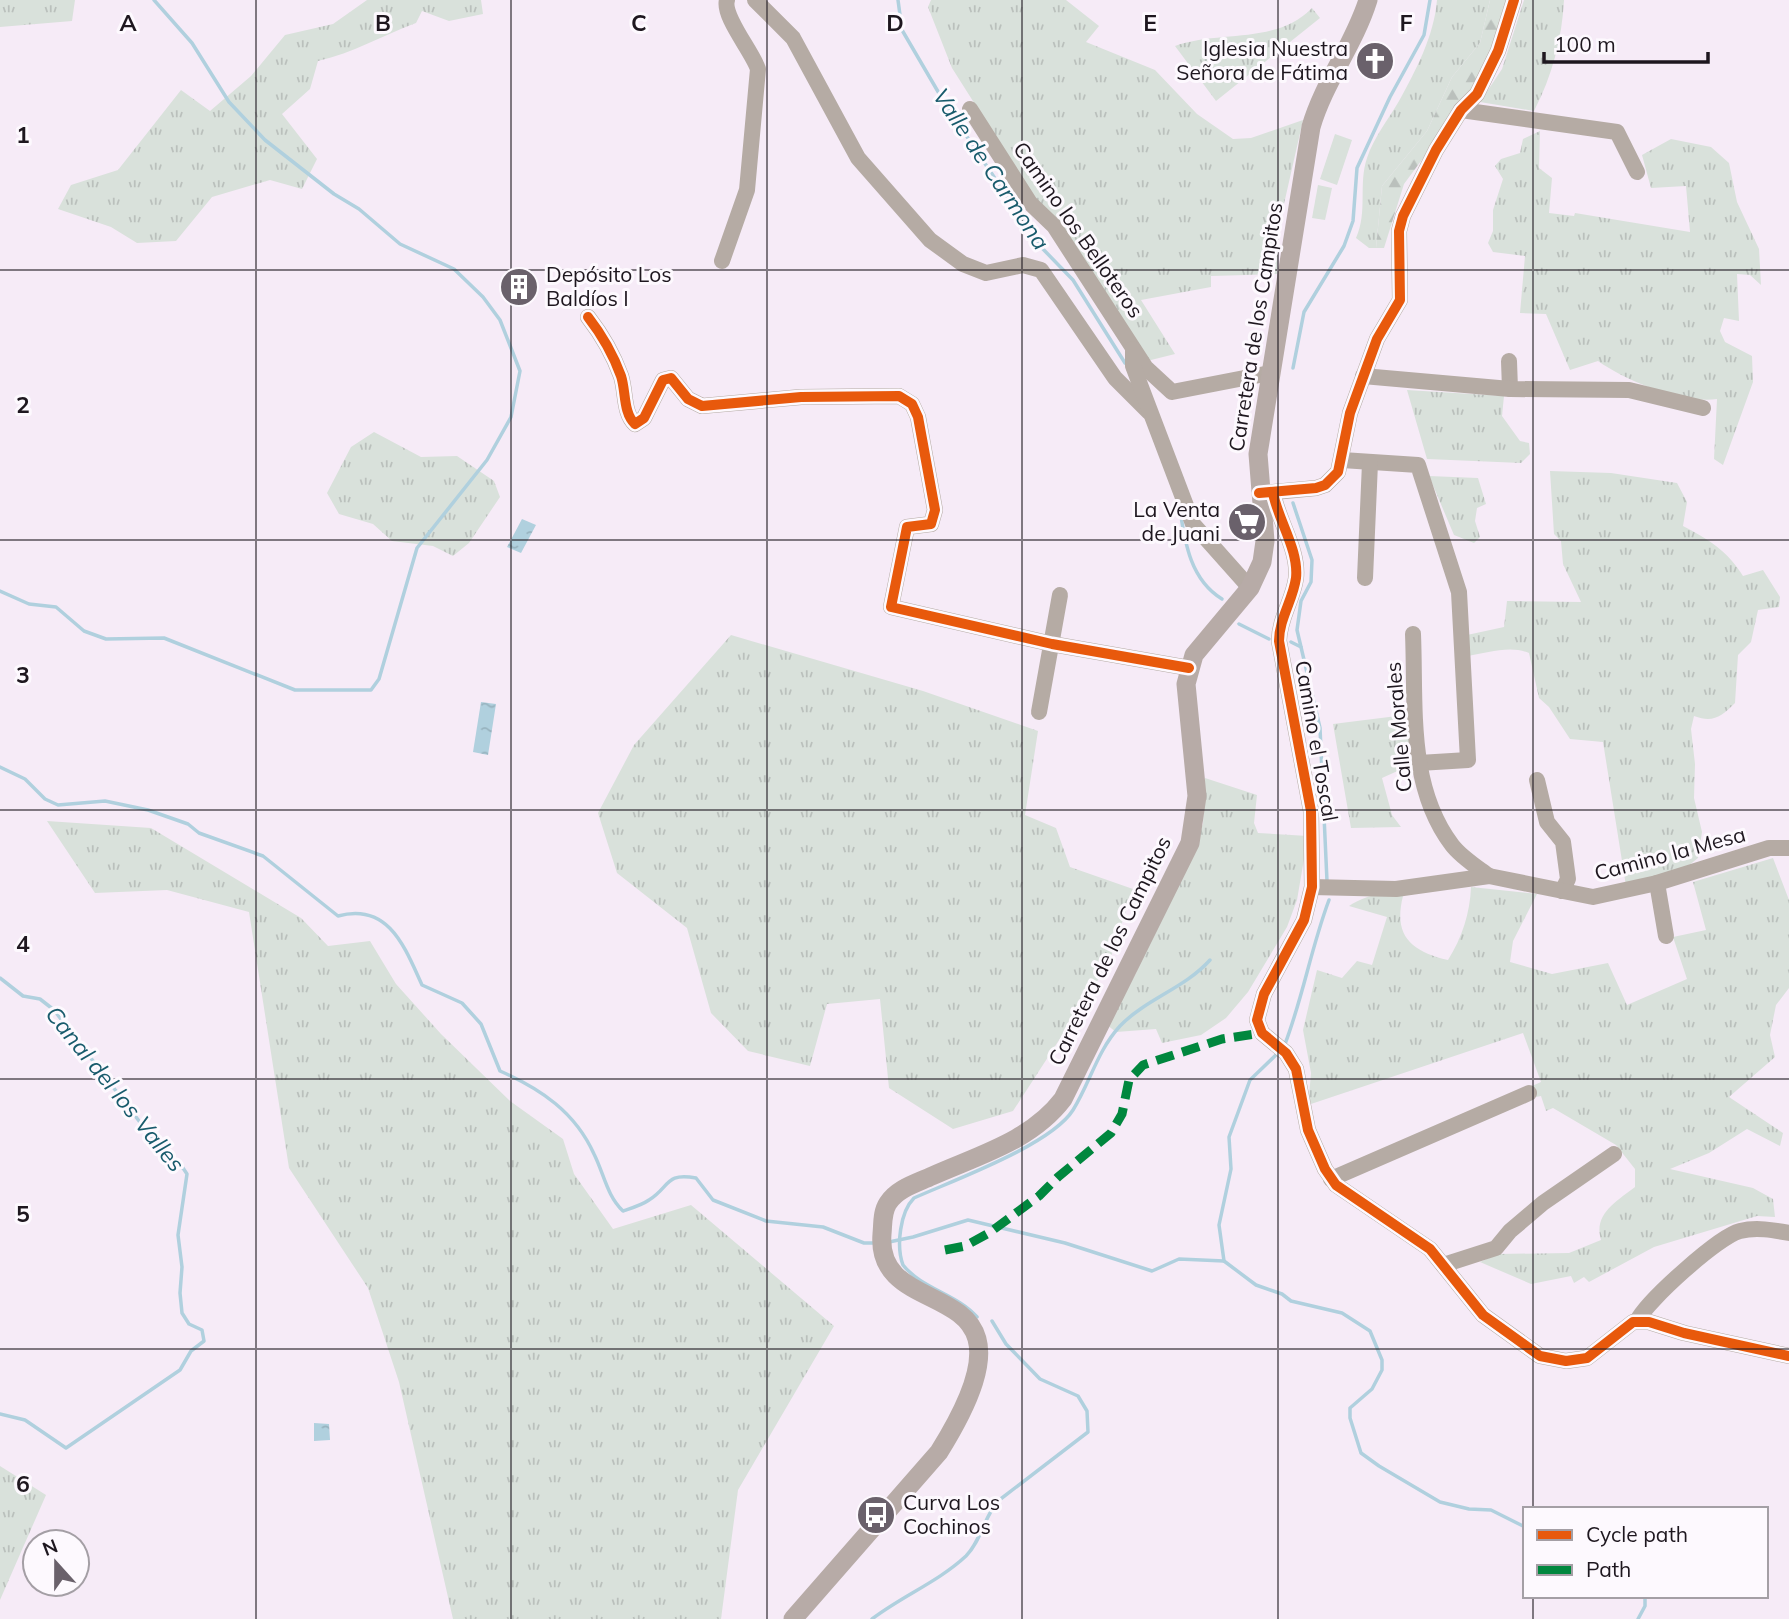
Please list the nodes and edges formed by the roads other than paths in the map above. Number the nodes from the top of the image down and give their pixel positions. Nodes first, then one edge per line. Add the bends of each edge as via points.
1 (727, 0) edge
2 (755, 0) edge
3 (1368, 0) edge
4 (1514, 0) edge
5 (970, 108) dead end
6 (1461, 110) junction
7 (1637, 172) dead end
8 (722, 261) dead end
9 (588, 317) dead end
10 (1133, 346) junction
11 (1509, 361) dead end
12 (1270, 373) junction
13 (1363, 376) junction
14 (1510, 388) junction
15 (1703, 408) dead end
16 (1149, 412) junction
17 (1342, 460) junction
18 (1370, 463) junction
19 (1266, 493) junction
20 (1365, 578) dead end
21 (1250, 588) junction
22 (1060, 595) dead end
23 (1413, 634) dead end
24 (1052, 644) junction
25 (1189, 668) junction
26 (1039, 712) dead end
27 (1419, 763) junction
28 (1537, 780) dead end
29 (1789, 848) edge
30 (1489, 876) junction
31 (1657, 883) junction
32 (1312, 887) junction
33 (1562, 891) junction
34 (1666, 936) dead end
35 (1529, 1093) dead end
36 (1614, 1154) dead end
37 (1331, 1179) junction
38 (1789, 1233) edge
39 (1443, 1265) junction
40 (1637, 1321) junction
41 (1789, 1356) edge
42 (793, 1619) edge

1 - 8 street via 727,14 752,51 758,69 747,190
2 - 16 street via 793,38 858,158 930,240 963,264 986,273 1023,265 1041,270 1115,378
3 - 12 main road, Carretera de los Campitos via 1311,127
4 - 6 street via 1477,94
5 - 10 street, Camino los Belloteros via 1030,203 1054,226
6 - 7 street via 1618,132
6 - 13 street via 1402,216 1400,300 1377,339
9 - 24 street via 604,338 622,379 629,419 635,424 643,418 663,380 671,378 688,399 702,406 801,397 899,396 912,404 936,510 931,524 907,527 891,607
10 - 12 street, Camino los Belloteros via 1146,368 1177,394
10 - 16 street via 1133,366
11 - 14 street
12 - 19 main road, Carretera de los Campitos via 1258,454
13 - 14 street
13 - 17 street via 1350,413
14 - 15 street via 1629,390
16 - 21 street via 1193,524
17 - 18 street
17 - 19 street via 1339,472 1325,485
18 - 20 street
18 - 27 street via 1418,465 1459,592 1468,760
19 - 21 main road, Carretera de los Campitos via 1262,562
19 - 32 street, Camino el Toscal via 1296,566 1279,641 1313,826
21 - 25 main road, Carretera de los Campitos via 1203,641
22 - 24 street
23 - 27 street, Calle Morales
24 - 25 street
24 - 26 street
25 - 42 main road, Carretera de los Campitos via 1186,684 1197,796 1190,843 1063,1099 1029,1132 903,1189 884,1212 880,1251 887,1268 906,1286 963,1314 976,1332 979,1360 956,1422 934,1458
27 - 30 street, Calle Morales via 1429,807 1452,846
28 - 33 street via 1547,822 1563,842 1568,879
29 - 31 street, Camino la Mesa via 1769,848
30 - 32 street, Camino la Mesa via 1396,888
30 - 33 street, Camino la Mesa
31 - 33 street, Camino la Mesa via 1593,897
31 - 34 street
32 - 37 street, Camino el Toscal via 1304,920 1264,994 1257,1020 1262,1033 1286,1053 1296,1069 1308,1130
35 - 37 street
36 - 39 street via 1544,1203 1496,1248
37 - 39 street, Camino el Toscal via 1430,1249
38 - 40 street, Camino el Toscal via 1754,1228 1737,1231 1671,1281
39 - 40 street, Camino el Toscal via 1499,1329 1547,1359 1587,1358
40 - 41 street

